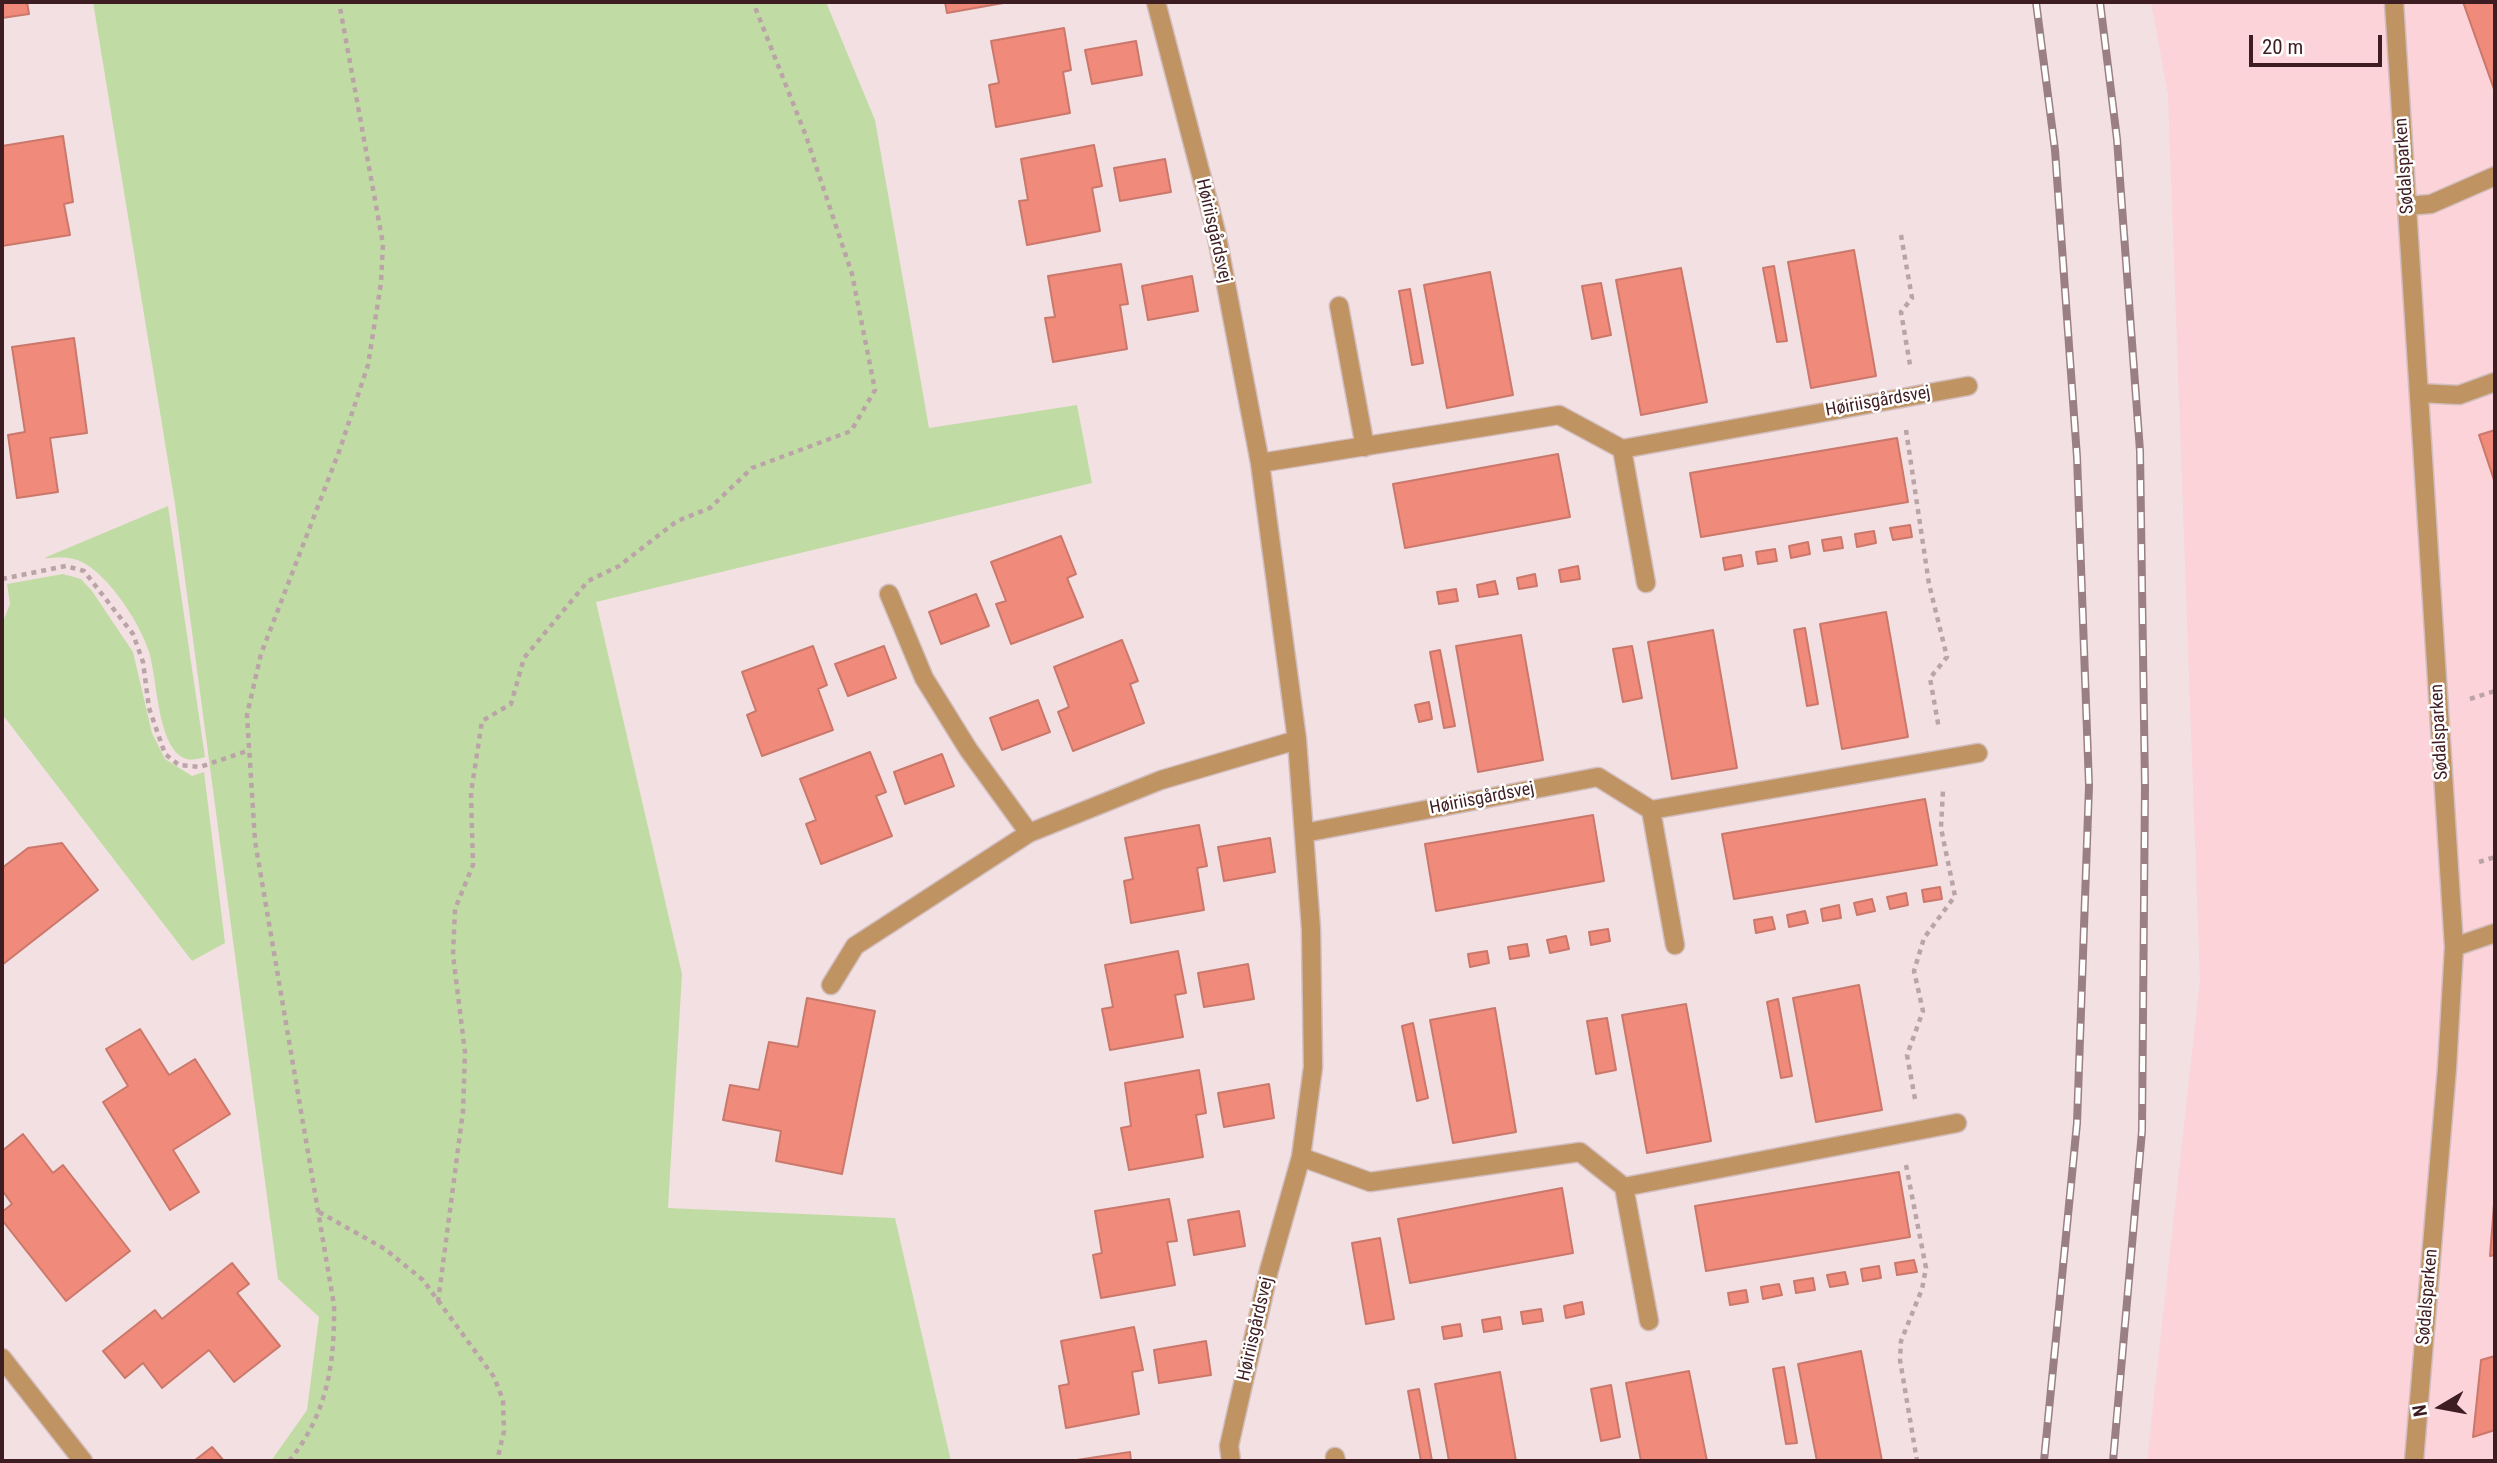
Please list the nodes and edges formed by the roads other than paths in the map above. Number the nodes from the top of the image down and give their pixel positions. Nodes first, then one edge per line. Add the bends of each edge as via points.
1 (1156, 2) edge
2 (2394, 2) edge
3 (2495, 176) edge
4 (2407, 206) junction
5 (1339, 306) dead end
6 (2495, 382) edge
7 (1968, 386) dead end
8 (2419, 393) junction
9 (1364, 447) junction
10 (1622, 449) junction
11 (1260, 463) junction
12 (1646, 583) dead end
13 (889, 594) dead end
14 (1297, 740) junction
15 (1978, 753) dead end
16 (1651, 810) junction
17 (1029, 833) junction
18 (1304, 833) junction
19 (2495, 933) edge
20 (1675, 945) dead end
21 (2454, 947) junction
22 (831, 985) dead end
23 (1957, 1122) dead end
24 (1301, 1157) junction
25 (1624, 1187) junction
26 (1649, 1321) dead end
27 (2, 1358) edge
28 (83, 1461) edge
29 (1231, 1461) edge
30 (2414, 1461) edge

1 - 11 street, Høiriisgårdsvej via 1216,232
2 - 4 street, Sødalsparken
3 - 4 street via 2431,204
4 - 8 street, Sødalsparken
5 - 9 street
6 - 8 street via 2459,395
7 - 10 street, Høiriisgårdsvej
8 - 21 street, Sødalsparken
9 - 10 street via 1559,415
9 - 11 street
10 - 12 street
11 - 14 street, Høiriisgårdsvej
13 - 17 street via 924,678
14 - 17 street via 1161,780
14 - 18 street, Høiriisgårdsvej
15 - 16 street
16 - 18 street, Høiriisgårdsvej via 1598,777
16 - 20 street
17 - 22 street via 855,946
18 - 24 street, Høiriisgårdsvej via 1313,1067
19 - 21 street
21 - 30 street, Sødalsparken
23 - 25 street
24 - 25 street via 1370,1182 1580,1152
24 - 29 street, Høiriisgårdsvej via 1269,1270 1229,1446
25 - 26 street
27 - 28 street

